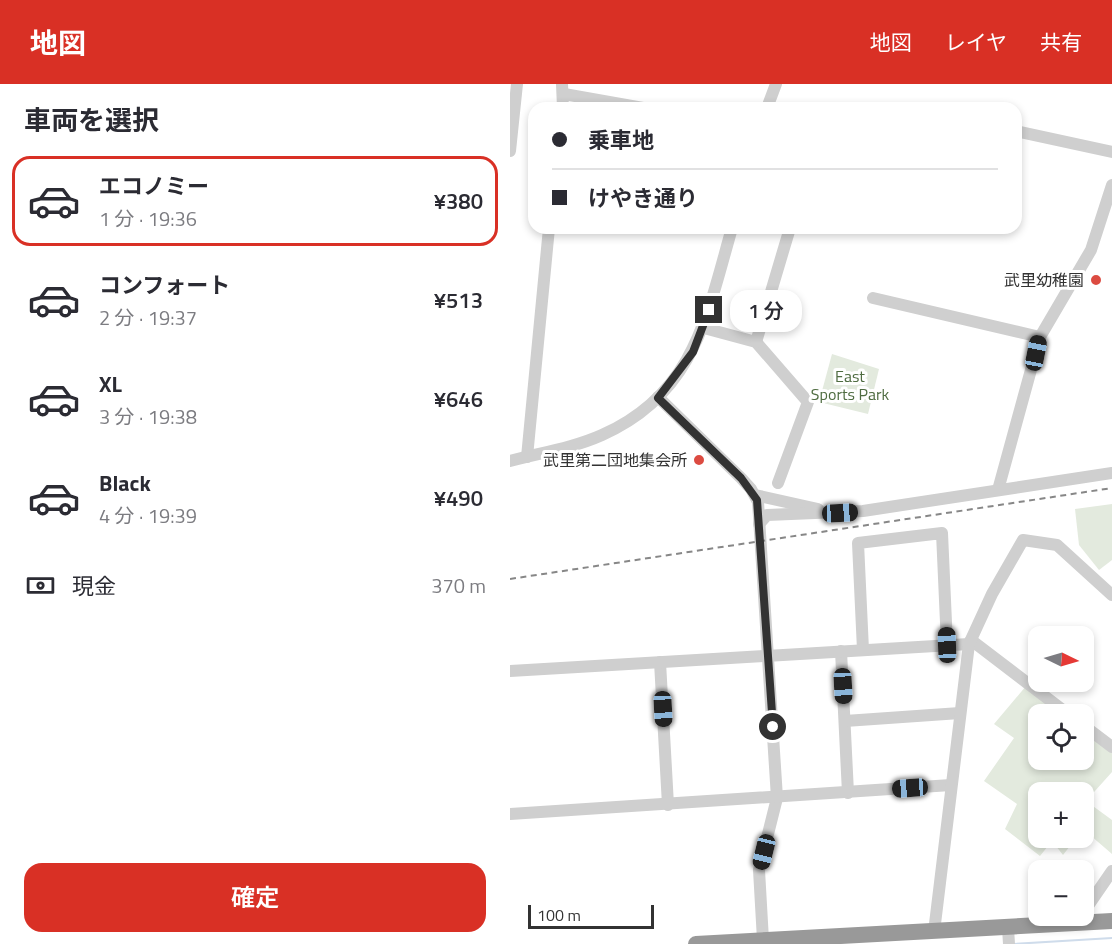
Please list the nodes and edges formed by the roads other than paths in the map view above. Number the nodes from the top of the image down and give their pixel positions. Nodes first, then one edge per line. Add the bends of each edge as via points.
1 (516, 84) edge
2 (776, 84) edge
3 (563, 89) edge
4 (618, 102) edge
5 (768, 102) edge
6 (1022, 132) edge
7 (510, 151) edge
8 (1112, 152) edge
9 (1112, 185) edge
10 (1107, 218) edge
11 (548, 234) edge
12 (730, 234) edge
13 (788, 234) edge
14 (873, 298) dead end
15 (704, 328) junction
16 (1040, 337) junction
17 (756, 342) junction
18 (658, 398) junction
19 (527, 457) junction
20 (510, 461) edge
21 (1112, 473) edge
22 (778, 483) dead end
23 (998, 490) junction
24 (755, 495) junction
25 (840, 513) junction
26 (759, 524) junction
27 (1112, 594) edge
28 (970, 642) junction
29 (947, 645) junction
30 (862, 650) junction
31 (841, 651) junction
32 (769, 655) junction
33 (660, 662) junction
34 (510, 671) edge
35 (1054, 704) edge
36 (960, 713) junction
37 (844, 721) junction
38 (1094, 733) edge
39 (1112, 747) edge
40 (951, 785) junction
41 (848, 793) junction
42 (777, 798) junction
43 (668, 805) junction
44 (510, 814) edge
45 (1112, 871) edge
46 (1094, 899) edge
47 (1094, 919) edge
48 (1112, 921) edge
49 (1047, 926) edge
50 (934, 932) junction
51 (1008, 936) edge
52 (763, 940) junction
53 (696, 944) edge

1 - 7 street
2 - 5 street
3 - 4 street
6 - 8 street
9 - 10 street
10 - 16 street
11 - 19 street
12 - 15 street
13 - 17 street
14 - 16 street
15 - 17 street
15 - 18 street via 677,375
16 - 23 street
17 - 22 street via 808,402
18 - 19 street via 622,426 600,436
18 - 24 street
19 - 20 street
21 - 23 street
23 - 25 street
24 - 25 street
24 - 26 street
25 - 26 street via 767,515
26 - 32 street
27 - 28 street via 1057,545 1023,540
28 - 29 street
28 - 35 street
28 - 36 street
29 - 30 street
29 - 30 street via 942,532 858,543
30 - 31 street
31 - 32 street
31 - 37 street
32 - 33 street
32 - 42 street
33 - 34 street
33 - 43 street
36 - 37 street
36 - 40 street
37 - 41 street
38 - 39 street
40 - 41 street
40 - 50 street
41 - 42 street
42 - 43 street
42 - 52 street via 759,870
43 - 44 street
45 - 46 street
47 - 48 highway
49 - 51 highway
50 - 51 highway
50 - 52 highway
52 - 53 highway

